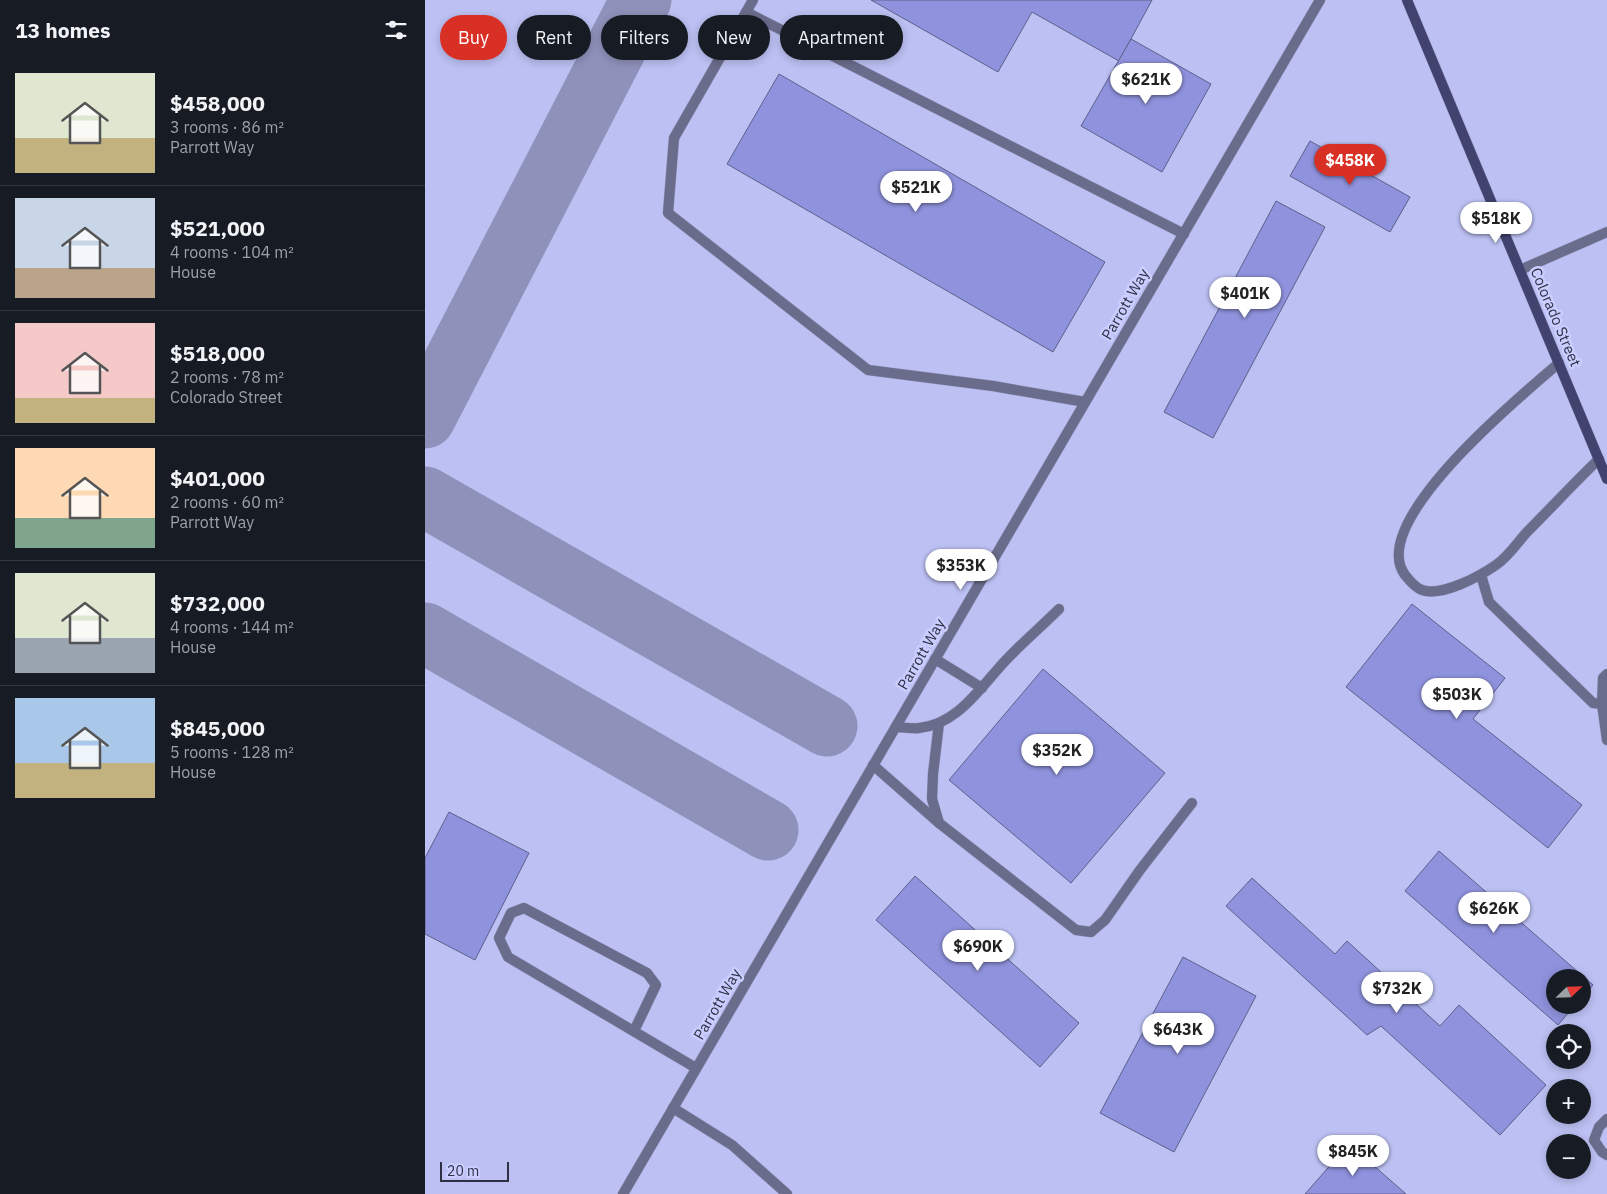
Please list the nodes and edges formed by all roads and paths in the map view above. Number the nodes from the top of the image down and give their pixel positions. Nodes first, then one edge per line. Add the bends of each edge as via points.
1 (753, 0) edge
2 (1320, 0) edge
3 (1407, 0) edge
4 (746, 12) junction
5 (1607, 232) edge
6 (1184, 234) junction
7 (1520, 270) junction
8 (1559, 363) junction
9 (1085, 402) junction
10 (1599, 459) junction
11 (1607, 479) edge
12 (1481, 575) junction
13 (1059, 609) dead end
14 (935, 659) junction
15 (1607, 674) edge
16 (982, 688) junction
17 (1602, 704) junction
18 (939, 723) junction
19 (896, 727) junction
20 (1607, 740) edge
21 (873, 765) junction
22 (1192, 803) dead end
23 (939, 823) junction
24 (634, 1031) junction
25 (696, 1068) junction
26 (673, 1108) junction
27 (1607, 1119) edge
28 (1607, 1155) edge
29 (623, 1194) edge
30 (787, 1194) edge

1 - 4 street
2 - 6 street, Parrott Way
3 - 7 main road, Colorado Street
4 - 6 street
4 - 9 street via 674,138 668,213 868,370
5 - 7 street
6 - 9 street, Parrott Way
7 - 8 main road, Colorado Street
8 - 10 main road, Colorado Street
8 - 12 street via 1512,402 1457,456 1424,496 1404,531 1399,548 1400,568 1422,590 1436,592
9 - 14 street, Parrott Way
10 - 11 main road, Colorado Street
10 - 12 street via 1498,564
12 - 17 street via 1489,602 1593,703
13 - 16 street via 1007,658
14 - 16 street
14 - 19 street, Parrott Way
15 - 17 street via 1603,678
16 - 18 street via 954,716
17 - 20 street
18 - 19 street via 918,728
18 - 23 street via 932,799
19 - 21 street, Parrott Way
21 - 23 street
21 - 25 street, Parrott Way
22 - 23 street via 1105,920 1091,932 1076,930
24 - 24 street via 509,957 499,938 511,913 524,908 647,973 656,985
24 - 25 street
25 - 26 street, Parrott Way
26 - 29 street, Parrott Way
26 - 30 street via 732,1145
27 - 28 street via 1599,1127 1594,1140

